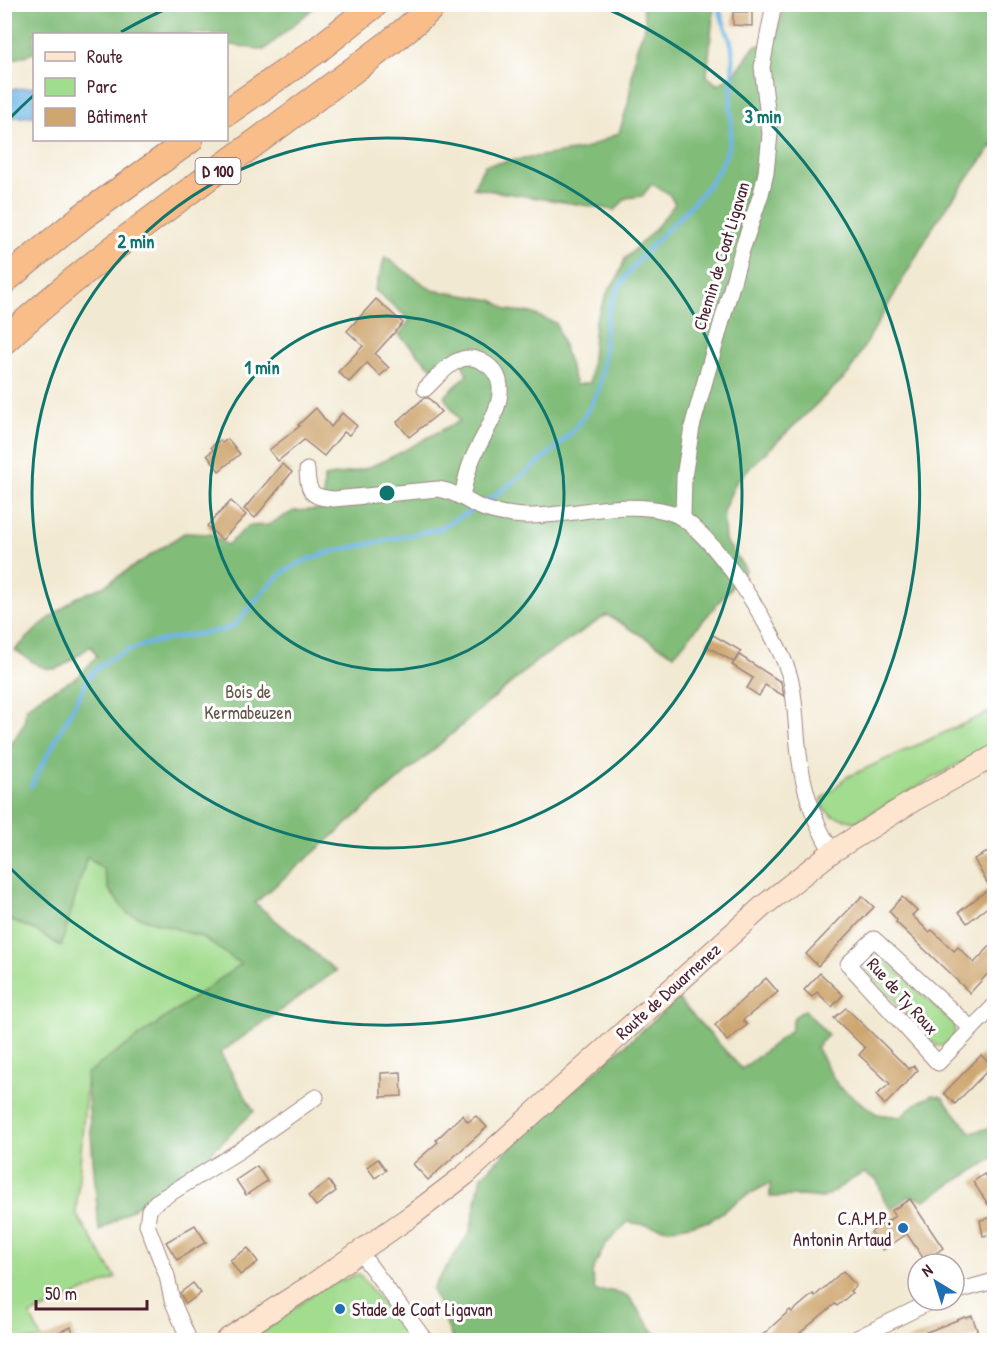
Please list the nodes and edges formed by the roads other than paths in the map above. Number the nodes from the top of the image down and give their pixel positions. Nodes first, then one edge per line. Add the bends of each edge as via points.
1 (375, 4) edge
2 (435, 4) edge
3 (774, 4) edge
4 (228, 112) edge
5 (189, 141) edge
6 (4, 281) edge
7 (4, 341) edge
8 (425, 389) dead end
9 (307, 471) dead end
10 (473, 503) junction
11 (683, 517) junction
12 (994, 756) edge
13 (832, 852) junction
14 (994, 1006) edge
15 (972, 1029) junction
16 (316, 1097) dead end
17 (359, 1251) junction
18 (994, 1281) edge
19 (966, 1288) edge
20 (910, 1312) edge
21 (189, 1341) edge
22 (226, 1341) edge
23 (425, 1341) edge
24 (853, 1341) edge

1 - 4 highway via 316,51
2 - 7 highway, D 100 via 118,244
3 - 11 street, Chemin de Coat Ligavan via 762,67 770,134 766,173 692,427
5 - 6 highway, D 100 via 82,217
8 - 10 street via 453,362 465,357 490,366 498,379 501,394 474,456
9 - 10 street via 310,490 317,497 334,499 429,488 447,490
10 - 11 street via 498,513 525,516 626,508 654,509
11 - 13 street via 731,571 786,665 806,789 816,822
12 - 13 main road, Route de Douarnenez
13 - 17 main road, Route de Douarnenez via 762,907 465,1175
14 - 15 street, Rue de Ty Roux
15 - 15 street, Rue de Ty Roux via 938,1063 848,964 874,939
16 - 21 street via 148,1209 147,1225
17 - 22 main road, Route de Douarnenez
17 - 23 street
18 - 19 street
20 - 24 street

